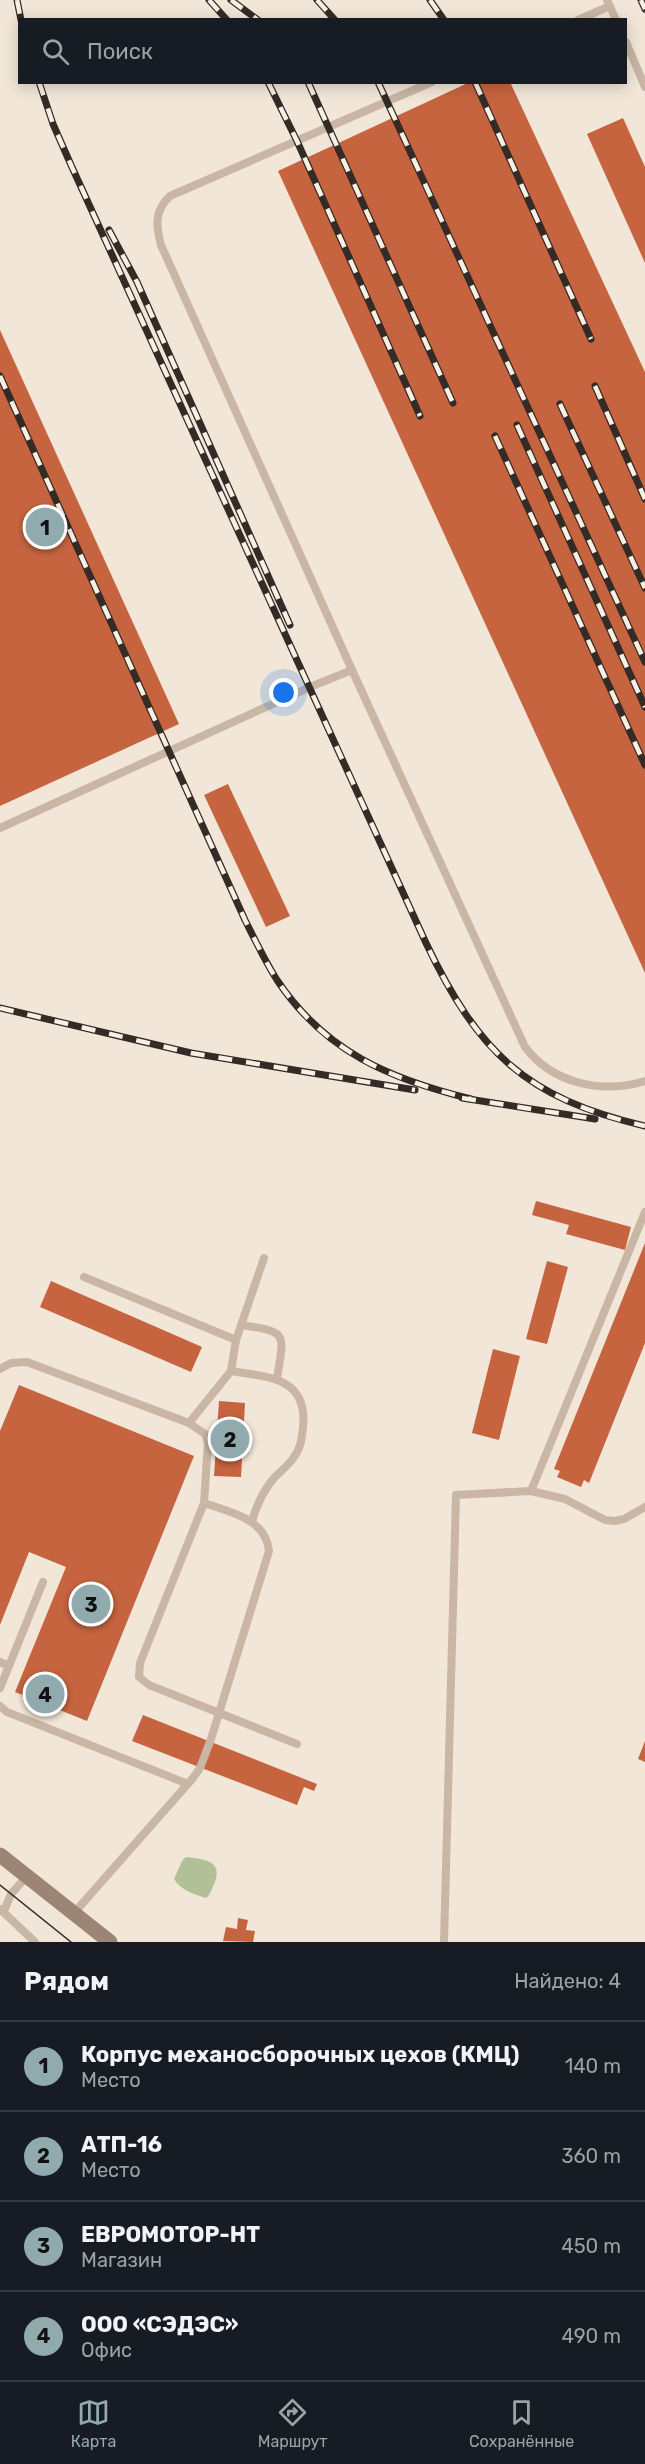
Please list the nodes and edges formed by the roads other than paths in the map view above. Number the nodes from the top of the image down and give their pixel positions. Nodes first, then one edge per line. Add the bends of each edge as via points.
1 (608, 3) edge
2 (582, 18) edge
3 (615, 18) edge
4 (627, 44) edge
5 (427, 84) edge
6 (645, 87) edge
7 (352, 670) junction
8 (0, 828) edge
9 (645, 1081) edge
10 (645, 1212) edge
11 (264, 1258) dead end
12 (84, 1277) dead end
13 (241, 1325) junction
14 (236, 1340) junction
15 (0, 1369) edge
16 (231, 1371) junction
17 (277, 1379) junction
18 (189, 1423) junction
19 (531, 1491) junction
20 (204, 1503) junction
21 (645, 1507) edge
22 (252, 1521) junction
23 (43, 1582) dead end
24 (0, 1662) edge
25 (9, 1666) junction
26 (0, 1688) edge
27 (0, 1706) edge
28 (219, 1714) junction
29 (297, 1744) dead end
30 (188, 1784) junction
31 (0, 1855) edge
32 (27, 1876) junction
33 (2, 1910) edge
34 (74, 1913) junction
35 (35, 1942) edge
36 (110, 1942) edge
37 (444, 1942) edge

1 - 2 lane
1 - 3 lane
4 - 6 lane
5 - 7 lane via 181,190 163,203 156,220 162,245
7 - 8 lane
7 - 9 lane via 525,1047 544,1066 573,1082 600,1086
10 - 19 lane
11 - 13 lane
12 - 14 lane
13 - 14 lane
13 - 17 lane via 270,1329 281,1337
14 - 16 lane
15 - 18 lane via 27,1362
16 - 17 lane
16 - 18 lane
17 - 22 lane via 290,1385 302,1405 300,1446 263,1493
18 - 20 lane via 206,1434 208,1442
19 - 21 lane via 565,1499 605,1520 624,1519
19 - 37 lane via 456,1495
20 - 22 lane
20 - 28 lane via 138,1671 149,1685
22 - 28 lane via 266,1537 269,1551
23 - 25 lane
24 - 25 lane
25 - 26 lane
27 - 30 lane
28 - 29 lane
28 - 30 lane via 200,1768
30 - 34 lane
31 - 32 main road
32 - 33 lane
32 - 34 main road
33 - 35 lane
34 - 36 main road

